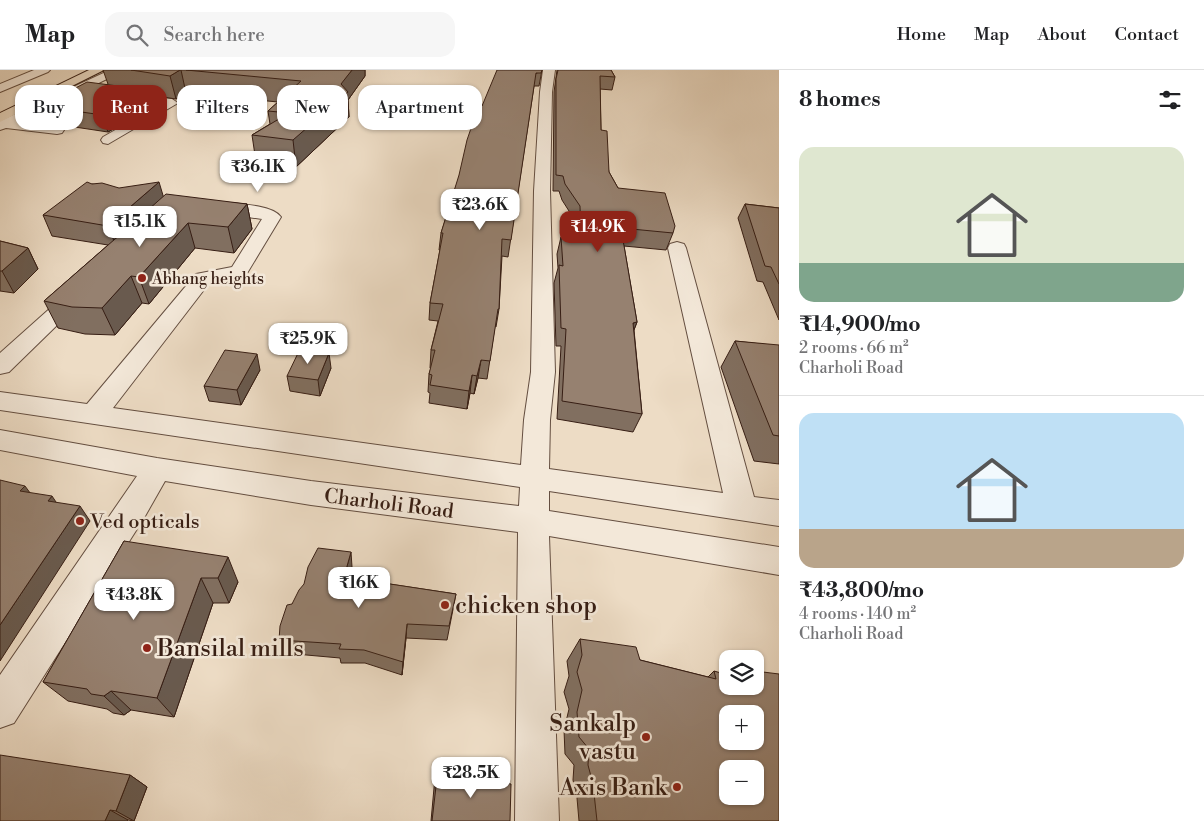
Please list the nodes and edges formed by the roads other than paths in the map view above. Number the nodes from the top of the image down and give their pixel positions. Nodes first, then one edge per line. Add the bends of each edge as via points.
1 (98, 70) edge
2 (119, 70) edge
3 (549, 70) edge
4 (49, 73) edge
5 (83, 86) edge
6 (0, 88) edge
7 (83, 91) edge
8 (0, 100) edge
9 (15, 117) edge
10 (1, 123) edge
11 (15, 125) edge
12 (108, 140) dead end
13 (194, 206) edge
14 (677, 248) dead end
15 (96, 278) edge
16 (0, 366) edge
17 (0, 401) edge
18 (93, 415) junction
19 (0, 440) edge
20 (157, 469) junction
21 (534, 478) junction
22 (742, 508) junction
23 (779, 513) edge
24 (532, 521) junction
25 (779, 561) edge
26 (0, 709) edge
27 (537, 821) edge

1 - 10 main road
2 - 5 street
3 - 21 street via 542,191 543,372
4 - 6 street
4 - 8 main road
7 - 12 street via 172,104
9 - 10 street
10 - 11 street
13 - 18 street via 262,212 272,217 239,272 204,278
14 - 22 street
15 - 16 street
17 - 18 street
18 - 21 street
19 - 20 street, Charholi Road
20 - 24 street, Charholi Road via 311,493
20 - 26 street
21 - 22 street
21 - 24 street
22 - 23 street
24 - 25 street, Charholi Road
24 - 27 street

